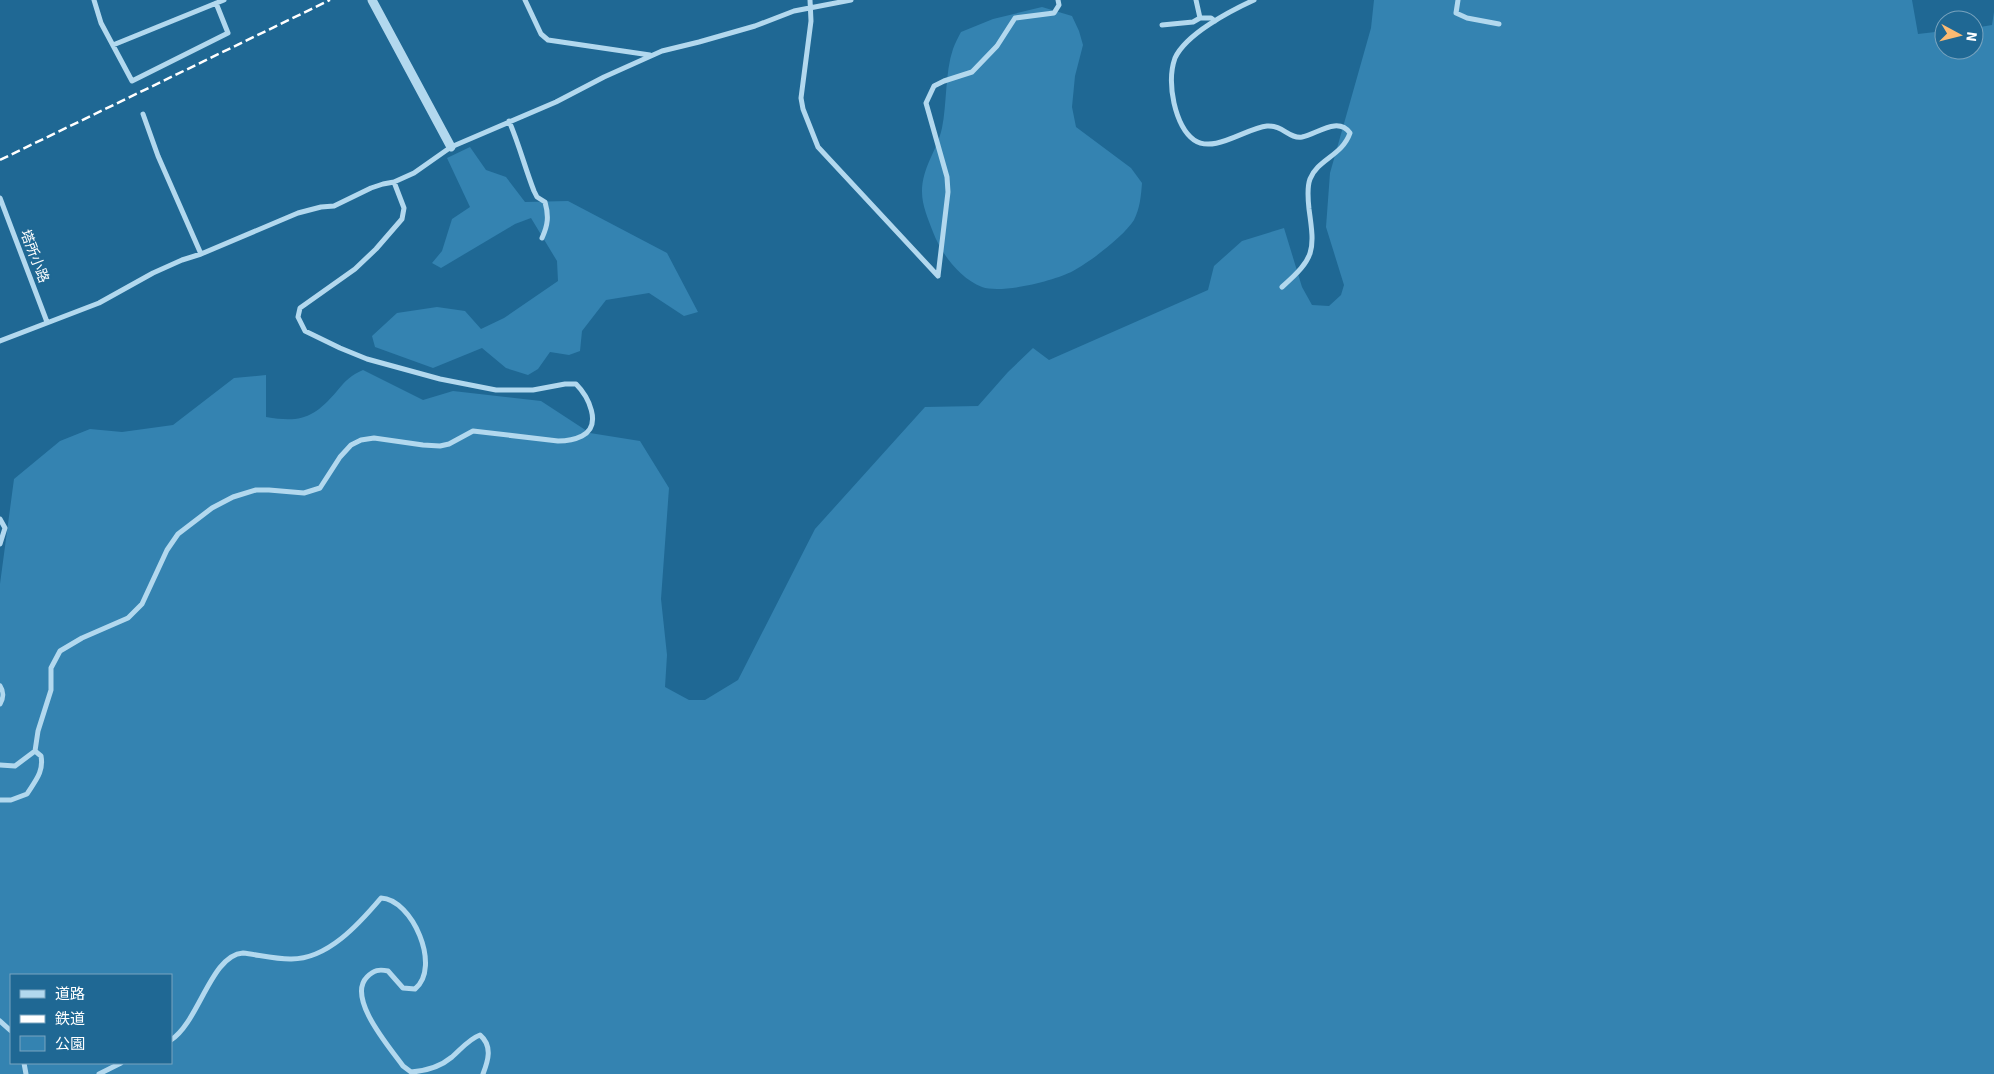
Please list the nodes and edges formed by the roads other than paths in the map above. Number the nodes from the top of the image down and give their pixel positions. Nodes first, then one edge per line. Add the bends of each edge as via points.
1 (94, 0) edge
2 (224, 0) edge
3 (372, 0) edge
4 (525, 0) edge
5 (810, 0) edge
6 (851, 0) edge
7 (1058, 0) edge
8 (1196, 0) edge
9 (1458, 0) edge
10 (1250, 1) edge
11 (216, 3) junction
12 (811, 8) junction
13 (1200, 18) junction
14 (1215, 21) junction
15 (1499, 24) dead end
16 (1162, 26) dead end
17 (113, 45) junction
18 (650, 55) junction
19 (143, 114) dead end
20 (509, 121) junction
21 (451, 147) junction
22 (394, 182) junction
23 (0, 198) edge
24 (542, 238) dead end
25 (201, 254) junction
26 (1282, 287) dead end
27 (47, 322) junction
28 (0, 341) edge
29 (0, 519) edge
30 (0, 544) edge
31 (0, 686) edge
32 (0, 704) edge
33 (35, 751) junction
34 (0, 765) edge
35 (0, 800) edge
36 (0, 1021) edge
37 (10, 1030) edge
38 (172, 1039) edge
39 (120, 1064) edge
40 (99, 1074) edge
41 (483, 1074) edge

1 - 17 street
2 - 11 street
3 - 21 street
4 - 18 street via 541,34 548,40
5 - 12 street
6 - 12 street
7 - 12 street via 1054,13 1016,18 997,46 972,72 934,86 926,103 947,177 938,276 818,148 801,98
8 - 13 street
9 - 15 street via 1456,13
10 - 14 street
11 - 17 street
11 - 17 street via 228,33 132,81
12 - 18 street
13 - 14 street
13 - 16 street
14 - 26 street via 1182,48 1172,68 1177,115 1194,140 1211,144 1266,126 1280,127 1292,136 1301,137 1336,125 1350,133 1346,143 1319,166 1310,179 1308,200 1312,254
18 - 20 street via 556,102
19 - 25 street
20 - 21 street
20 - 24 street via 534,191 545,202 549,214
21 - 22 street via 414,173
22 - 25 street via 377,186 334,206 298,213
22 - 33 street via 404,208 402,219 356,269 300,308 298,317 305,330 367,360 440,379 496,390 533,390 576,384 583,391 593,414 589,430 583,436 558,442 473,431 440,446 374,438 361,440 340,457 320,488 304,493 256,490 212,508 178,534 142,604 128,618 60,651 50,668 51,690
23 - 27 street, 塔所小路
25 - 27 street via 154,273 99,303
27 - 28 street
29 - 30 street via 5,528
31 - 32 street via 3,691
33 - 34 street via 15,766
33 - 35 street via 43,764 27,794
36 - 37 street
38 - 41 street via 194,1014 218,970 229,957 244,953 291,959 308,956 343,938 364,919 380,898 386,898 399,904 420,933 425,948 424,978 416,989 403,988 388,971 378,969 364,980 362,987 368,1015 403,1066 411,1072 427,1071 450,1059 480,1035 488,1047
39 - 40 street

